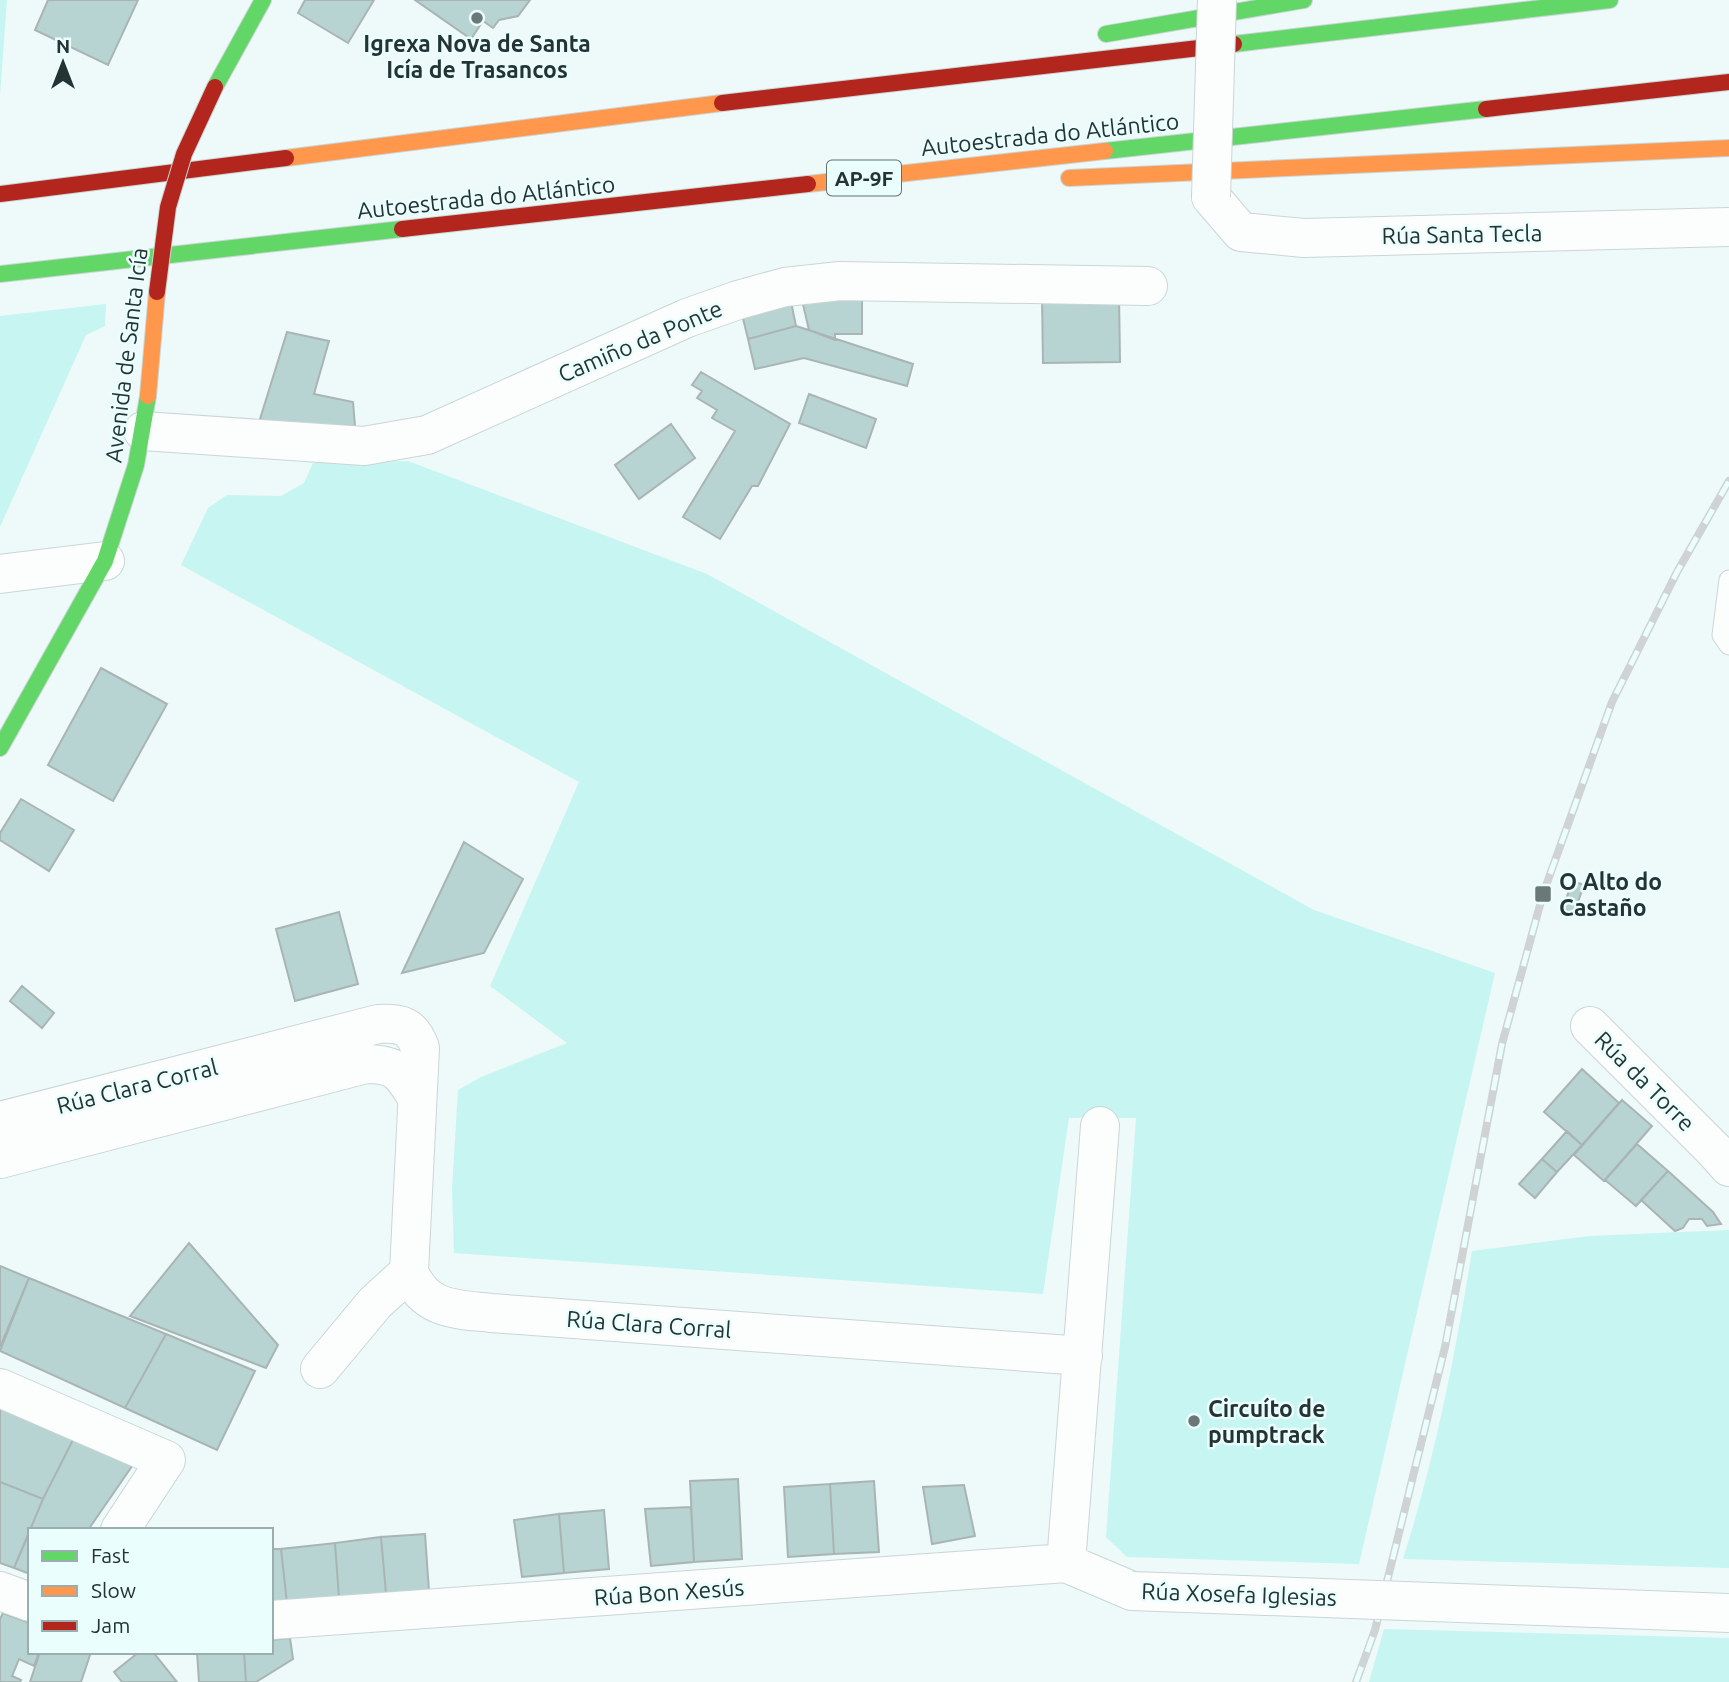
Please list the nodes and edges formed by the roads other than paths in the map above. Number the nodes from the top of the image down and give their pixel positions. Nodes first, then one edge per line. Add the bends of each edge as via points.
1 (263, 0) edge
2 (1217, 0) edge
3 (1304, 0) edge
4 (1610, 0) edge
5 (1084, 38) dead end
6 (961, 60) dead end
7 (1729, 82) edge
8 (687, 107) junction
9 (1729, 148) edge
10 (1048, 179) dead end
11 (993, 180) dead end
12 (801, 185) junction
13 (0, 194) edge
14 (1729, 228) edge
15 (0, 274) edge
16 (1148, 286) dead end
17 (143, 431) junction
18 (104, 561) junction
19 (0, 575) edge
20 (1729, 580) edge
21 (1729, 645) edge
22 (0, 748) edge
23 (1590, 1026) dead end
24 (416, 1096) junction
25 (0, 1121) edge
26 (1100, 1126) dead end
27 (0, 1159) edge
28 (1729, 1167) edge
29 (409, 1272) junction
30 (1083, 1356) junction
31 (320, 1368) dead end
32 (0, 1388) edge
33 (121, 1528) edge
34 (1066, 1563) junction
35 (0, 1591) edge
36 (28, 1601) edge
37 (1729, 1614) edge
38 (273, 1620) edge

1 - 17 main road, Avenida de Santa Icía, bridge via 184,154 168,207
2 - 14 street, Rúa Santa Tecla, bridge via 1211,197 1241,232 1304,238
3 - 5 main road
4 - 8 main road
6 - 8 main road
7 - 12 main road, Autoestrada do Atlántico / AP-9F
8 - 13 main road
9 - 10 main road
11 - 12 main road
12 - 15 main road, Autoestrada do Atlántico / AP-9F
16 - 17 street, Camiño da Ponte via 840,281 785,288 687,318 427,435 364,446
17 - 18 main road, Avenida de Santa Icía via 128,495
18 - 19 street
18 - 22 main road, Avenida de Santa Icía
20 - 21 lane via 1722,635
23 - 28 street, Rúa da Torre
24 - 25 street, Rúa Clara Corral via 420,1048 416,1035 405,1026 378,1024
24 - 27 street, Rúa Clara Corral via 392,1067 366,1065
24 - 29 street, Rúa Clara Corral
26 - 30 street
29 - 30 street, Rúa Clara Corral via 425,1297 458,1309
29 - 31 street via 375,1303
30 - 34 street
32 - 33 street via 166,1460
34 - 37 street, Rúa Xosefa Iglesias, bridge via 1132,1591
34 - 38 street, Rúa Bon Xesús
35 - 36 street

